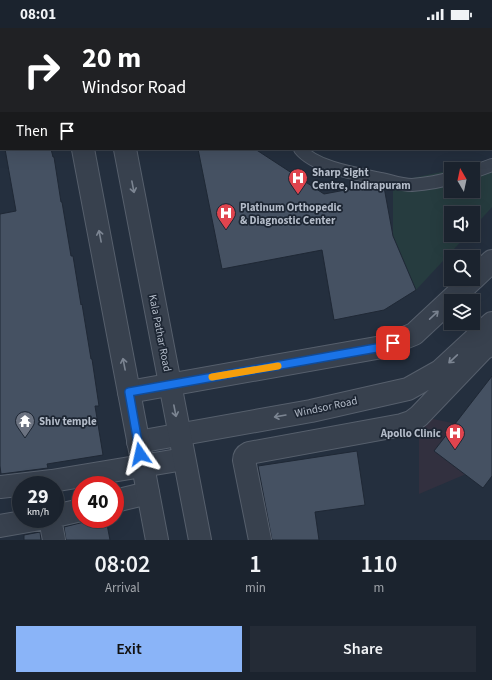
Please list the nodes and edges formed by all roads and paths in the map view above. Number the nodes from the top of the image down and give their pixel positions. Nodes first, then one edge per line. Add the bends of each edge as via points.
1 (83, 150) edge
2 (125, 150) edge
3 (301, 150) edge
4 (492, 165) edge
5 (480, 169) edge
6 (444, 181) edge
7 (492, 261) edge
8 (480, 272) edge
9 (465, 286) edge
10 (492, 322) edge
11 (492, 344) edge
12 (170, 385) junction
13 (129, 392) junction
14 (180, 434) junction
15 (138, 442) junction
16 (184, 459) junction
17 (143, 466) junction
18 (0, 487) edge
19 (148, 493) junction
20 (124, 499) edge
21 (12, 524) edge
22 (0, 526) edge
23 (52, 528) edge
24 (54, 540) edge
25 (157, 540) edge
26 (200, 540) edge
27 (260, 540) edge

13 -> 1 street
2 -> 12 street, Kala Pathar Road
3 - 6 lane via 320,163 393,182 411,185
4 - 5 lane
7 - 8 street
12 -> 9 street via 382,347 414,334
10 -> 14 street, Windsor Road via 440,371 408,389 311,411
11 - 27 street via 483,349 411,422 246,454 244,460
12 - 13 street
12 -> 14 street, Kala Pathar Road
13 - 15 street
14 - 15 street, Windsor Road
14 - 16 street, Kala Pathar Road
15 - 17 street
16 - 17 street
16 - 26 street, Kala Pathar Road
17 - 18 street
17 - 19 street
19 - 20 street
19 - 25 street
21 - 22 street
23 - 24 street

